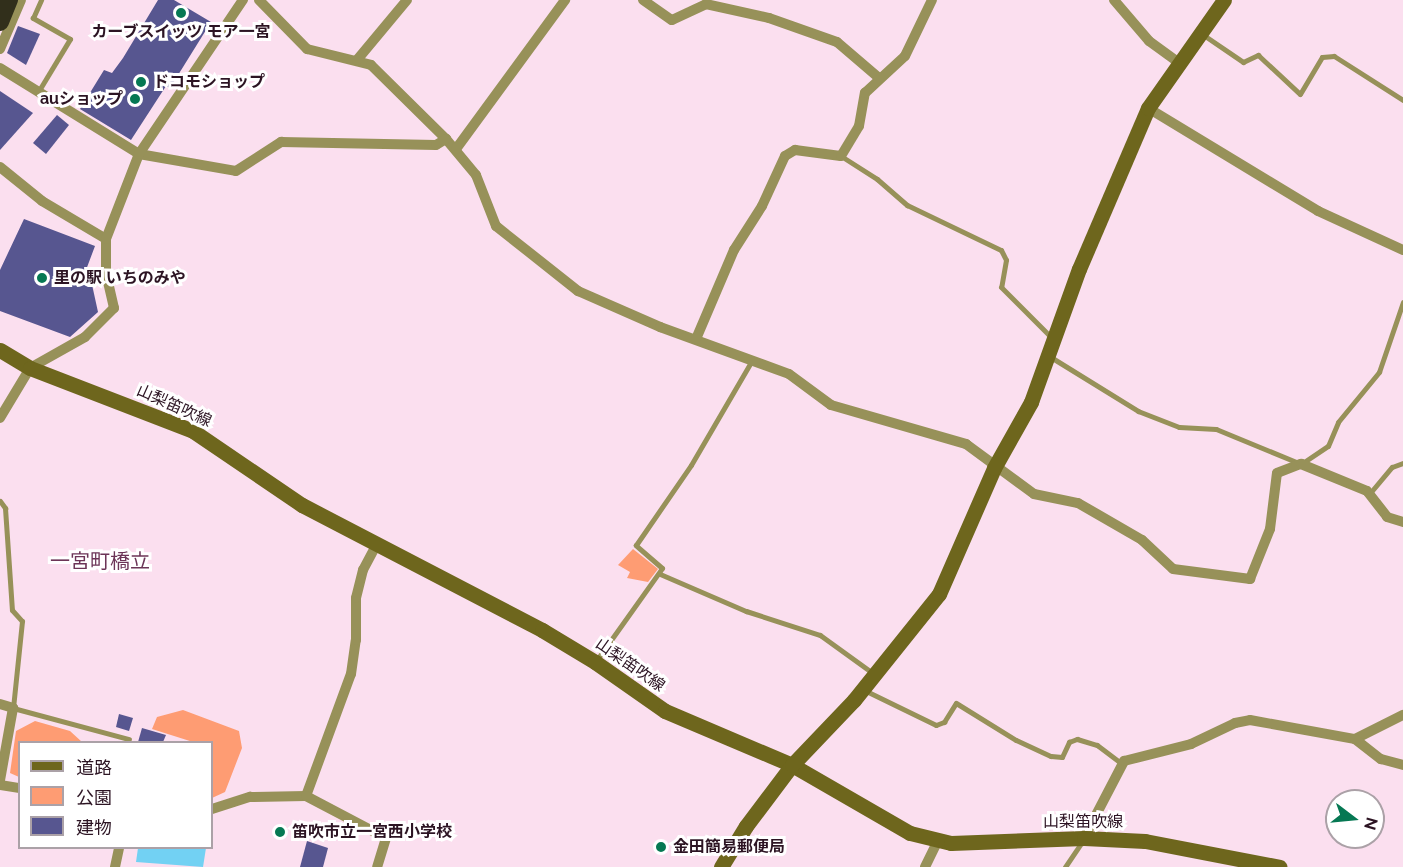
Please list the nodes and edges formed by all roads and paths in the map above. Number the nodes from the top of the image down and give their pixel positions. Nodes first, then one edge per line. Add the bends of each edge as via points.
1 (9, 0) edge
2 (21, 0) edge
3 (41, 0) edge
4 (243, 0) edge
5 (259, 0) edge
6 (408, 0) edge
7 (566, 0) edge
8 (643, 0) edge
9 (932, 0) edge
10 (1114, 0) edge
11 (1224, 0) edge
12 (0, 22) edge
13 (1200, 33) junction
14 (0, 49) edge
15 (357, 60) junction
16 (1179, 63) junction
17 (0, 68) edge
18 (879, 78) junction
19 (38, 92) junction
20 (1403, 100) edge
21 (1148, 108) junction
22 (446, 139) junction
23 (456, 149) junction
24 (139, 154) junction
25 (841, 156) junction
26 (0, 167) edge
27 (106, 239) junction
28 (1403, 250) edge
29 (1403, 302) edge
30 (696, 339) junction
31 (1053, 339) junction
32 (0, 350) edge
33 (1047, 355) junction
34 (753, 358) junction
35 (30, 368) junction
36 (0, 418) edge
37 (1403, 463) edge
38 (1300, 464) junction
39 (994, 468) junction
40 (1370, 493) junction
41 (0, 501) edge
42 (1403, 522) edge
43 (377, 544) junction
44 (660, 574) junction
45 (595, 662) junction
46 (874, 674) junction
47 (863, 689) junction
48 (0, 704) edge
49 (13, 708) junction
50 (1403, 715) edge
51 (129, 739) dead end
52 (1355, 739) junction
53 (1122, 764) junction
54 (792, 765) junction
55 (1403, 765) edge
56 (0, 780) edge
57 (0, 785) edge
58 (18, 788) edge
59 (306, 796) junction
60 (213, 809) edge
61 (1084, 838) junction
62 (937, 842) junction
63 (119, 849) edge
64 (115, 867) edge
65 (377, 867) edge
66 (722, 867) edge
67 (925, 867) edge
68 (1065, 867) edge
69 (1280, 867) edge

1 - 12 highway
2 - 14 street
3 - 19 lane via 33,18 70,39
4 - 24 street
5 - 15 street via 308,49
6 - 15 street
7 - 23 street
8 - 18 street via 672,20 706,4 768,18 837,42
9 - 18 street via 905,56
10 - 16 street via 1149,41
11 - 13 main road
13 - 16 main road
13 - 20 lane via 1243,62 1258,55 1300,94 1322,57 1334,56
15 - 22 street via 371,65
16 - 21 main road
17 - 19 street
18 - 25 street via 865,93 859,126
19 - 24 street
21 - 28 street via 1318,211
21 - 31 main road
22 - 23 street
22 - 24 street via 436,145 281,142 236,171
23 - 30 street via 476,175 496,226 521,247 578,291
24 - 27 street
25 - 30 street via 795,150 785,156 762,206 734,250
25 - 31 lane via 878,178 907,205 1001,250 1006,260 1001,287
26 - 27 street via 42,201
27 - 35 street via 106,273 114,308 85,336
29 - 38 lane via 1379,372 1338,422 1328,446
30 - 34 street
31 - 33 main road
32 - 35 main road, 山梨笛吹線
33 - 38 lane via 1138,411 1179,427 1216,429
33 - 39 main road via 1031,402
34 - 39 street via 809,386 831,405 966,444
34 - 44 lane via 691,465 636,544 662,568
35 - 36 street
35 - 43 main road, 山梨笛吹線 via 193,431 302,505
37 - 40 lane via 1392,467
38 - 39 street via 1277,473 1270,529 1250,579 1173,569 1142,540 1078,503 1034,494
38 - 40 street
39 - 46 main road via 939,594
40 - 42 street via 1387,517
41 - 49 lane via 5,508 12,610 22,621
43 - 45 main road, 山梨笛吹線
43 - 59 street via 363,570 356,598 351,674
44 - 45 lane
44 - 46 lane via 746,612 820,635
45 - 54 main road, 山梨笛吹線 via 687,724
46 - 47 main road
47 - 53 lane via 936,724 944,722 956,702 1016,740 1051,756 1062,757 1069,742 1077,739 1097,745
47 - 54 main road
48 - 49 street
49 - 51 lane
49 - 56 street
50 - 52 street
52 - 53 street via 1250,720 1191,744 1135,755
52 - 55 street via 1380,759
53 - 61 street
54 - 62 main road, 山梨笛吹線 via 910,833
54 - 66 main road via 746,826
57 - 58 street
59 - 60 street via 250,797
59 - 65 street via 386,838
61 - 62 main road, 山梨笛吹線
61 - 68 lane
61 - 69 main road, 山梨笛吹線 via 1145,841
62 - 67 street
63 - 64 street

